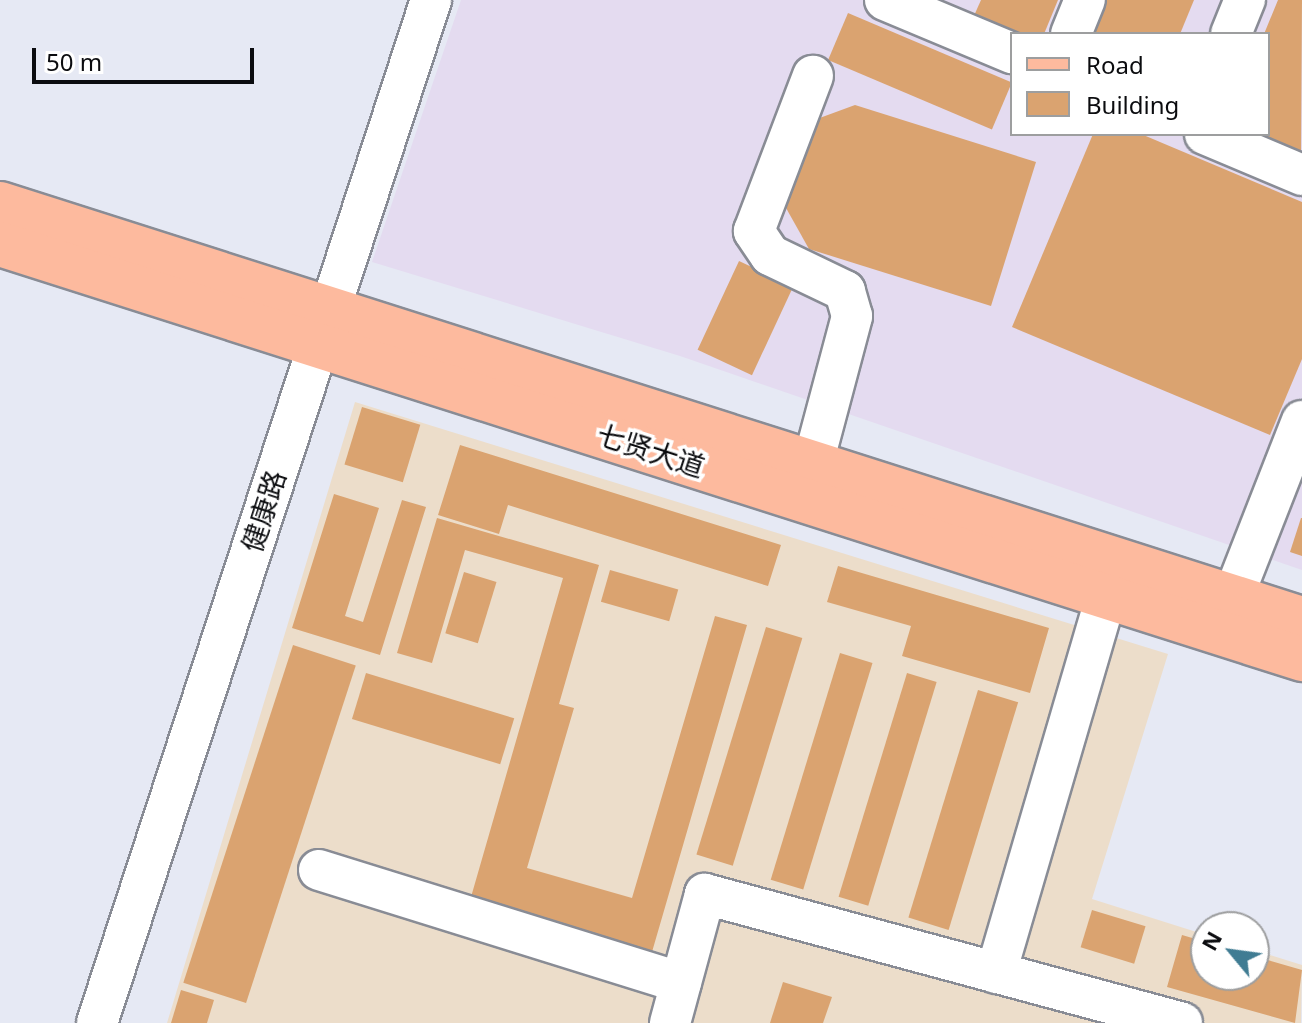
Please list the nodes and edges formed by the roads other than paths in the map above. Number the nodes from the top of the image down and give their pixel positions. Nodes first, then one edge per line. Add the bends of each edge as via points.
1 (431, 0) edge
2 (885, 0) edge
3 (1085, 0) edge
4 (1245, 0) edge
5 (959, 14) edge
6 (1072, 32) edge
7 (1232, 32) edge
8 (1010, 52) edge
9 (813, 76) dead end
10 (1210, 136) edge
11 (1302, 175) edge
12 (0, 204) edge
13 (0, 244) edge
14 (323, 326) junction
15 (1302, 421) edge
16 (813, 463) junction
17 (1106, 596) junction
18 (1233, 597) junction
19 (1302, 619) edge
20 (1302, 659) edge
21 (319, 870) dead end
22 (996, 973) junction
23 (681, 983) junction
24 (97, 1023) edge
25 (670, 1023) edge
26 (1182, 1023) edge

1 - 14 street, 健康路
2 - 5 street
3 - 6 street
4 - 7 street
5 - 8 street
9 - 16 street via 754,231 770,255 845,291 852,316
10 - 11 street
12 - 14 main road, 七贤大道
13 - 14 main road, 七贤大道
14 - 16 main road, 七贤大道
14 - 17 main road, 七贤大道
14 - 24 street, 健康路
15 - 18 street
16 - 18 main road, 七贤大道
17 - 20 main road, 七贤大道
17 - 22 street
18 - 19 main road, 七贤大道
21 - 23 street
22 - 23 street via 705,894
22 - 26 street
23 - 25 street

